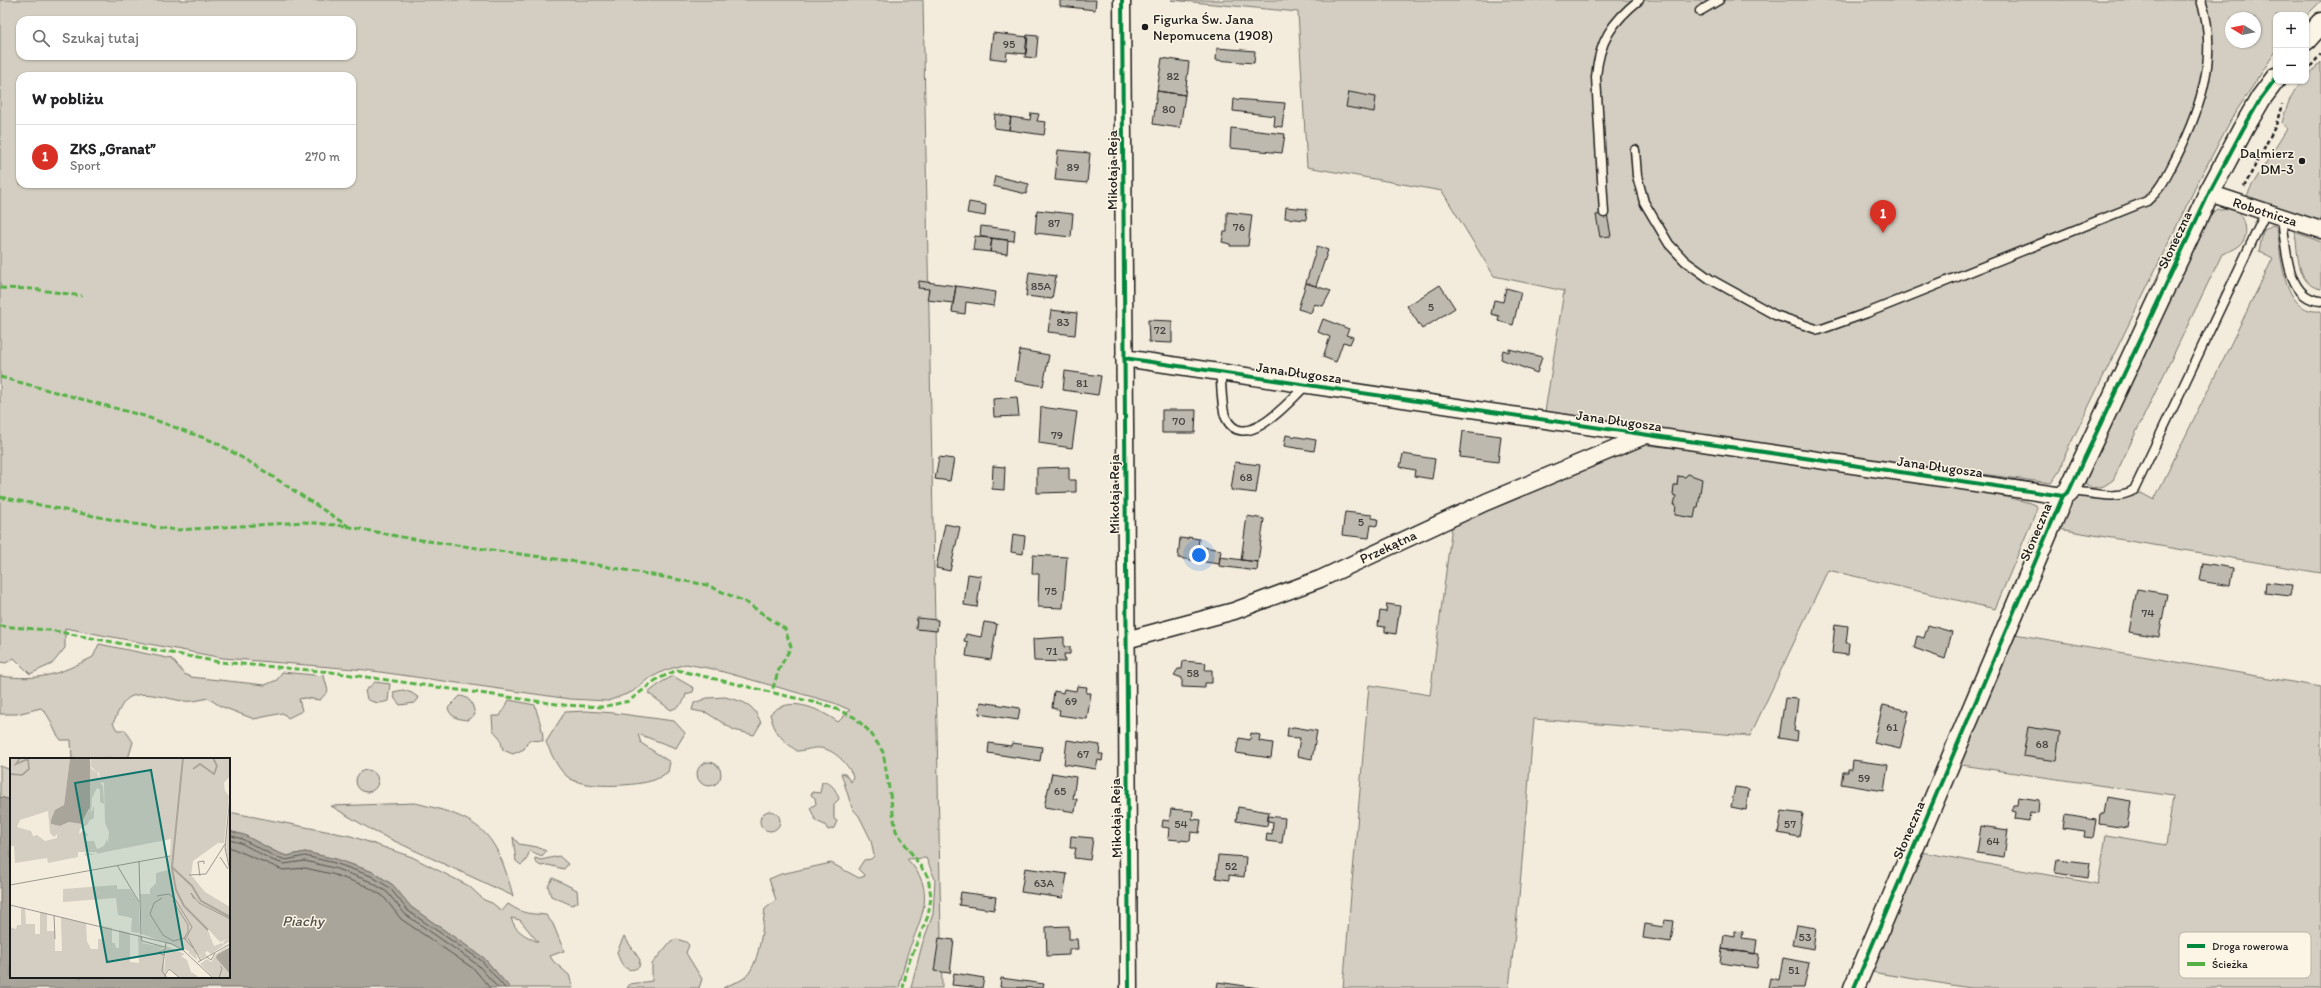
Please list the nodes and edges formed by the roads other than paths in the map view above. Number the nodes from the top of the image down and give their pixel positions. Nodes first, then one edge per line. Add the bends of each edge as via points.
1 (1122, 0) edge
2 (1639, 0) edge
3 (1719, 0) edge
4 (2201, 0) edge
5 (1700, 12) dead end
6 (2321, 23) edge
7 (2309, 37) edge
8 (2273, 82) edge
9 (1634, 150) dead end
10 (2209, 193) junction
11 (1604, 212) dead end
12 (2266, 212) junction
13 (2282, 218) junction
14 (2321, 230) edge
15 (2321, 301) edge
16 (1124, 358) junction
17 (1220, 372) junction
18 (1306, 385) junction
19 (1644, 436) junction
20 (2066, 494) junction
21 (1126, 640) junction
22 (1129, 988) edge
23 (1854, 988) edge

1 - 16 street, Mikołaja Reja
2 - 11 lane via 1622,14 1610,30 1597,62
3 - 5 lane
4 - 9 lane via 2207,44 2205,83 2200,103 2192,125 2160,189 2147,201 1867,314 1819,330 1775,315 1710,279 1685,261 1669,244 1644,202
6 - 7 street
8 - 10 street, Słoneczna via 2246,123
10 - 12 street, Robotnicza
10 - 20 street, Słoneczna
12 - 13 street, Robotnicza
12 - 20 lane via 2134,490 2123,495
13 - 14 street, Robotnicza
13 - 15 lane via 2294,283 2306,297
16 - 17 street, Jana Długosza
16 - 21 street, Mikołaja Reja
17 - 18 street, Jana Długosza
17 - 18 lane via 1225,417 1230,426 1239,430 1251,430 1264,424 1280,412
18 - 19 street, Jana Długosza
19 - 20 street, Jana Długosza
19 - 21 street, Przekątna via 1486,502 1320,579 1234,611
20 - 23 street, Słoneczna
21 - 22 street, Mikołaja Reja

